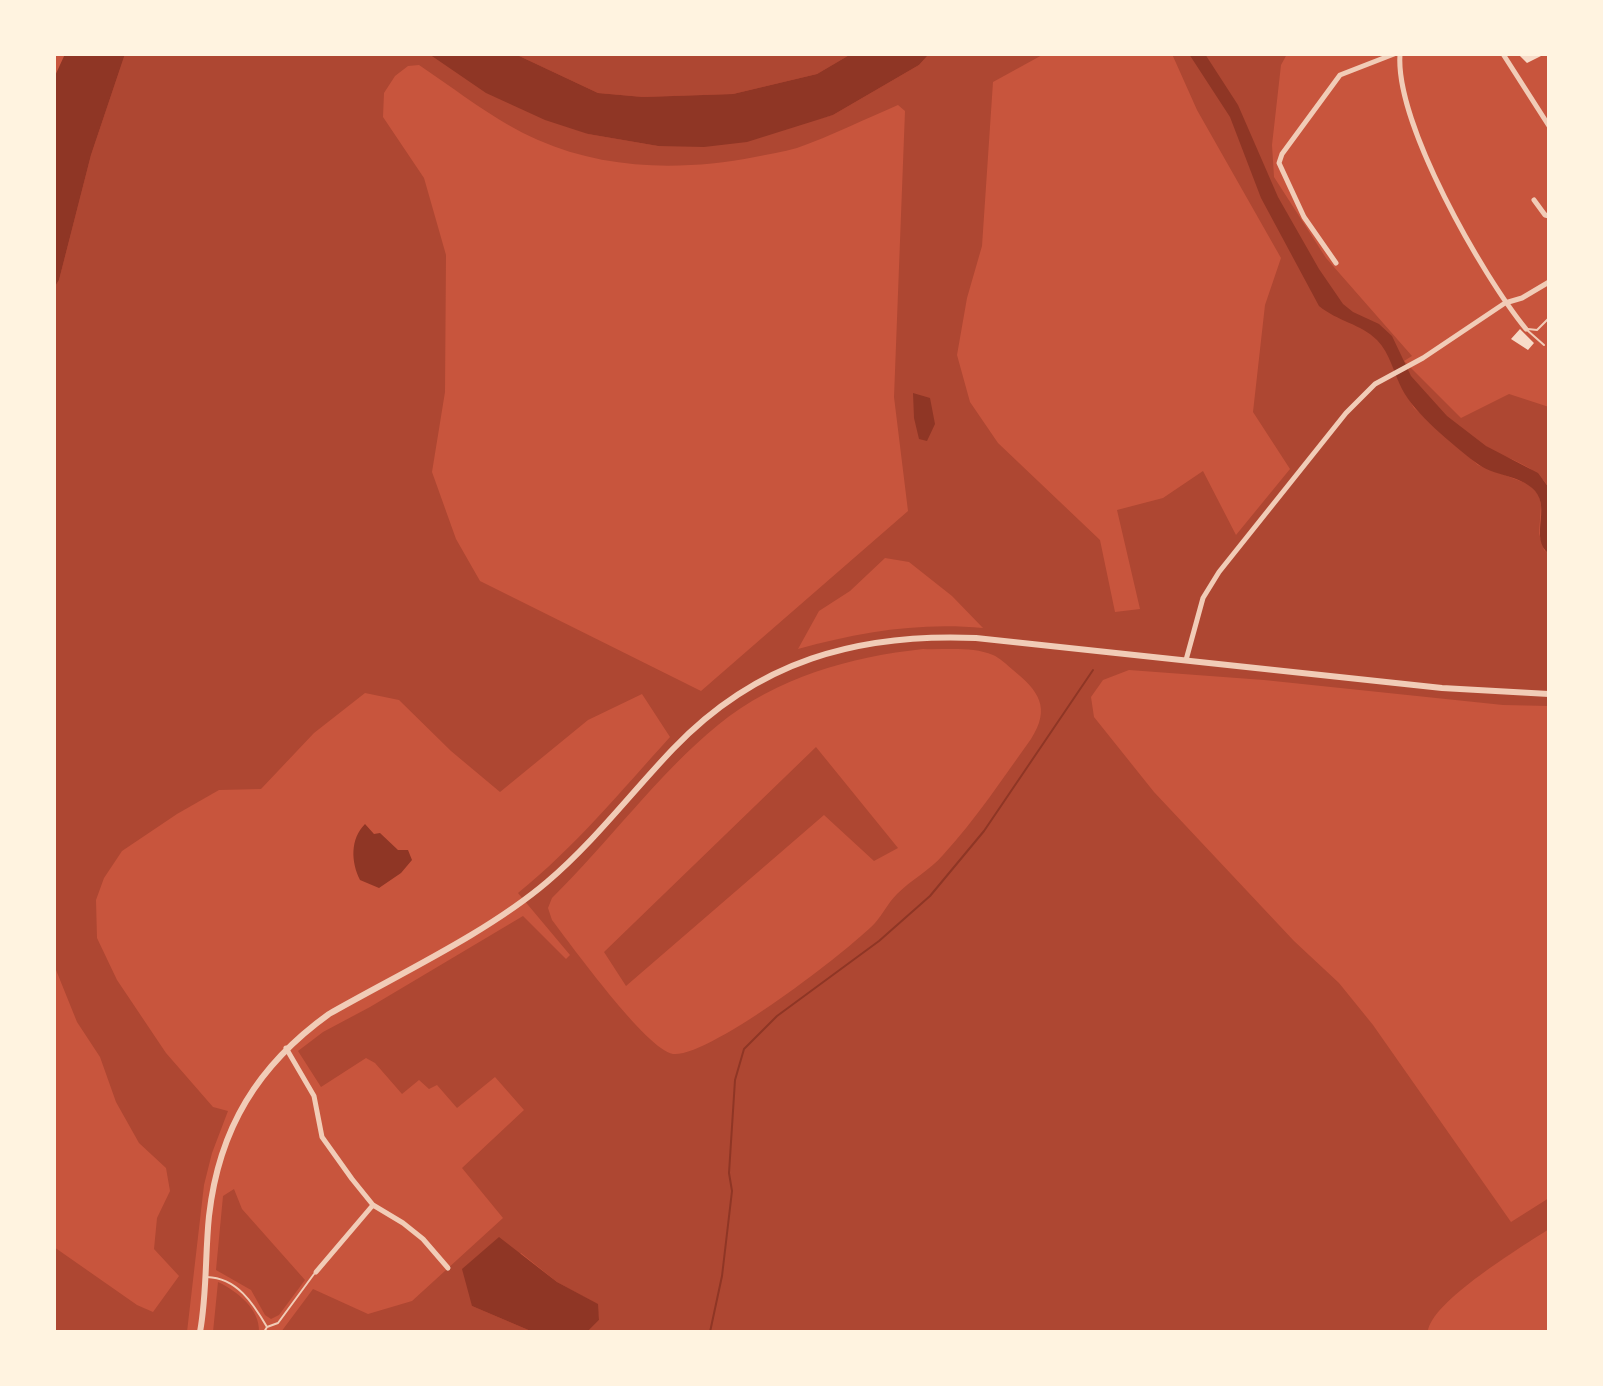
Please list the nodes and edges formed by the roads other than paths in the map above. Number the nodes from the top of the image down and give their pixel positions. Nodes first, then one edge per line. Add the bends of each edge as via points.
1 (1394, 54) edge
2 (1400, 54) edge
3 (1503, 54) edge
4 (1549, 126) edge
5 (1534, 200) dead end
6 (1549, 216) edge
7 (1336, 263) dead end
8 (1549, 282) edge
9 (1542, 287) junction
10 (1549, 296) edge
11 (1505, 303) junction
12 (1549, 318) edge
13 (1526, 329) junction
14 (1544, 345) dead end
15 (1186, 660) junction
16 (1549, 694) edge
17 (286, 1048) junction
18 (373, 1205) junction
19 (448, 1268) dead end
20 (316, 1272) joint
21 (205, 1277) junction
22 (267, 1327) junction
23 (200, 1332) edge
24 (264, 1332) edge

1 - 7 street via 1340,75 1279,163 1304,217
2 - 11 street via 1404,97 1424,152
3 - 4 street
5 - 6 street
8 - 9 street
9 - 10 street
9 - 11 street
11 - 13 street
11 - 15 street via 1388,376 1346,413 1219,572 1203,598
12 - 13 lane via 1537,330
13 - 14 lane
15 - 16 street via 1442,688
15 - 17 street via 931,636 855,645 793,666 744,691 689,732 573,858 526,898 329,1014
17 - 18 street via 314,1096 322,1137
17 - 21 street via 247,1098 219,1162
18 - 19 street via 423,1239
18 - 20 street
20 - 22 lane via 278,1323
21 - 22 lane via 234,1285
21 - 23 street
22 - 24 lane

